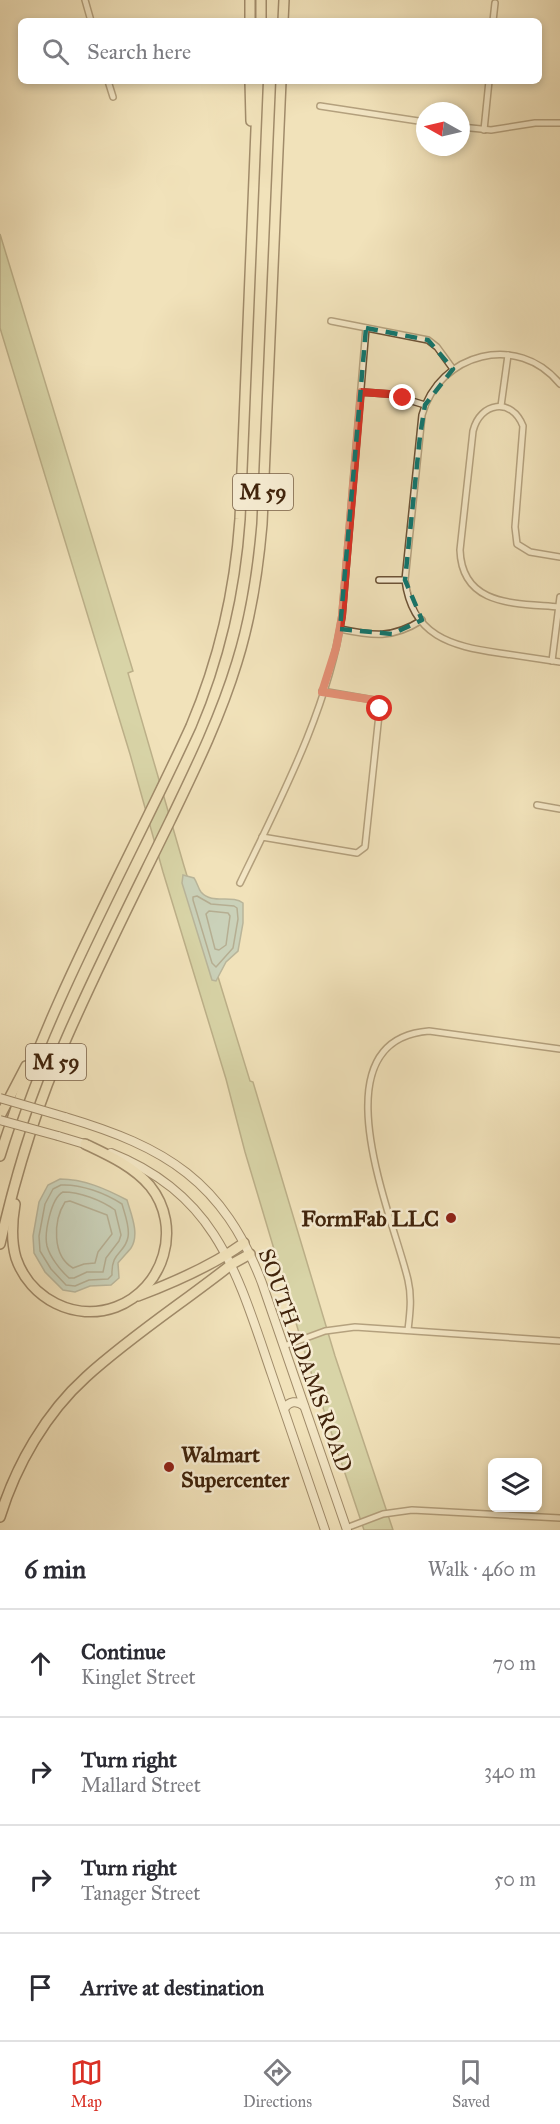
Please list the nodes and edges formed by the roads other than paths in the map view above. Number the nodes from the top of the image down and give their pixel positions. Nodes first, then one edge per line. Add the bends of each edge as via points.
1 (85, 0) edge
2 (250, 0) edge
3 (261, 0) edge
4 (284, 0) edge
5 (495, 3) dead end
6 (90, 18) edge
7 (250, 18) edge
8 (261, 18) edge
9 (283, 18) edge
10 (494, 18) edge
11 (109, 84) edge
12 (250, 84) edge
13 (258, 84) edge
14 (281, 84) edge
15 (489, 84) edge
16 (113, 97) dead end
17 (320, 106) dead end
18 (416, 121) edge
19 (560, 123) edge
20 (470, 128) edge
21 (484, 130) junction
22 (252, 215) junction
23 (331, 321) dead end
24 (366, 328) junction
25 (508, 355) junction
26 (453, 369) junction
27 (560, 384) edge
28 (361, 392) junction
29 (425, 405) junction
30 (501, 406) junction
31 (560, 557) edge
32 (379, 580) dead end
33 (405, 580) junction
34 (560, 597) edge
35 (559, 607) edge
36 (422, 620) junction
37 (340, 629) junction
38 (552, 661) junction
39 (560, 662) edge
40 (322, 692) junction
41 (537, 806) dead end
42 (560, 809) edge
43 (262, 837) junction
44 (240, 883) dead end
45 (48, 1028) junction
46 (560, 1049) edge
47 (0, 1098) edge
48 (0, 1118) edge
49 (85, 1144) junction
50 (0, 1156) edge
51 (20, 1163) junction
52 (244, 1243) junction
53 (0, 1244) edge
54 (250, 1254) junction
55 (227, 1255) junction
56 (232, 1264) junction
57 (130, 1300) junction
58 (408, 1330) junction
59 (560, 1341) edge
60 (284, 1346) junction
61 (304, 1406) junction
62 (284, 1409) junction
63 (0, 1517) edge
64 (560, 1518) edge
65 (346, 1529) edge
66 (325, 1530) edge

1 - 6 street
2 - 7 highway
3 - 8 highway
4 - 9 highway
5 - 10 street
11 - 16 street
12 - 22 highway
13 - 22 highway, M 59
14 - 51 highway, M 59 via 262,509 246,632 210,737 67,1036
15 - 21 street
17 - 18 street
19 - 21 street
20 - 21 street
22 - 45 highway, M 59 via 238,549 221,639 207,687 166,780
23 - 24 street
24 - 26 street via 428,340
24 - 28 street
25 - 26 street via 486,356
25 - 27 street via 532,361
25 - 30 street
26 - 29 street
28 - 29 street via 389,394
28 - 37 street
29 - 33 street
30 - 31 street via 518,416 524,431 514,527 517,544 530,552
30 - 35 street via 482,412 475,422 461,566 474,586 491,598
32 - 33 street
33 - 36 street via 411,603
34 - 35 street
35 - 38 street
36 - 37 street via 392,634
36 - 38 street via 433,633 452,644
37 - 40 street
38 - 39 street
40 - 43 street via 297,763
40 - 43 street via 374,700 380,705 365,848 357,853
41 - 42 street
43 - 44 street
45 - 48 highway
45 - 50 highway, M 59
46 - 58 street via 429,1030 396,1041 377,1063 369,1095 370,1137 379,1184 408,1280
47 - 52 main road, SOUTH ADAMS ROAD, bridge via 128,1138 158,1152 214,1198
48 - 49 main road, SOUTH ADAMS ROAD, bridge
49 - 55 main road, SOUTH ADAMS ROAD via 131,1161 175,1190 199,1213
49 - 57 highway via 137,1174 162,1209 167,1232 162,1262 150,1282
51 - 53 highway, M 59
51 - 57 highway via 13,1236 17,1260 32,1286 55,1304 77,1310 108,1309
52 - 54 main road, SOUTH ADAMS ROAD
52 - 55 highway
54 - 56 highway
54 - 60 main road, SOUTH ADAMS ROAD
55 - 56 main road, SOUTH ADAMS ROAD
55 - 57 highway
56 - 62 main road, SOUTH ADAMS ROAD
56 - 63 highway via 86,1377 59,1405 16,1474
58 - 59 street
58 - 60 street via 345,1328
60 - 61 main road, SOUTH ADAMS ROAD
61 - 62 main road via 291,1402
61 - 65 main road, SOUTH ADAMS ROAD
62 - 66 main road, SOUTH ADAMS ROAD
64 - 65 street via 411,1510 383,1514

